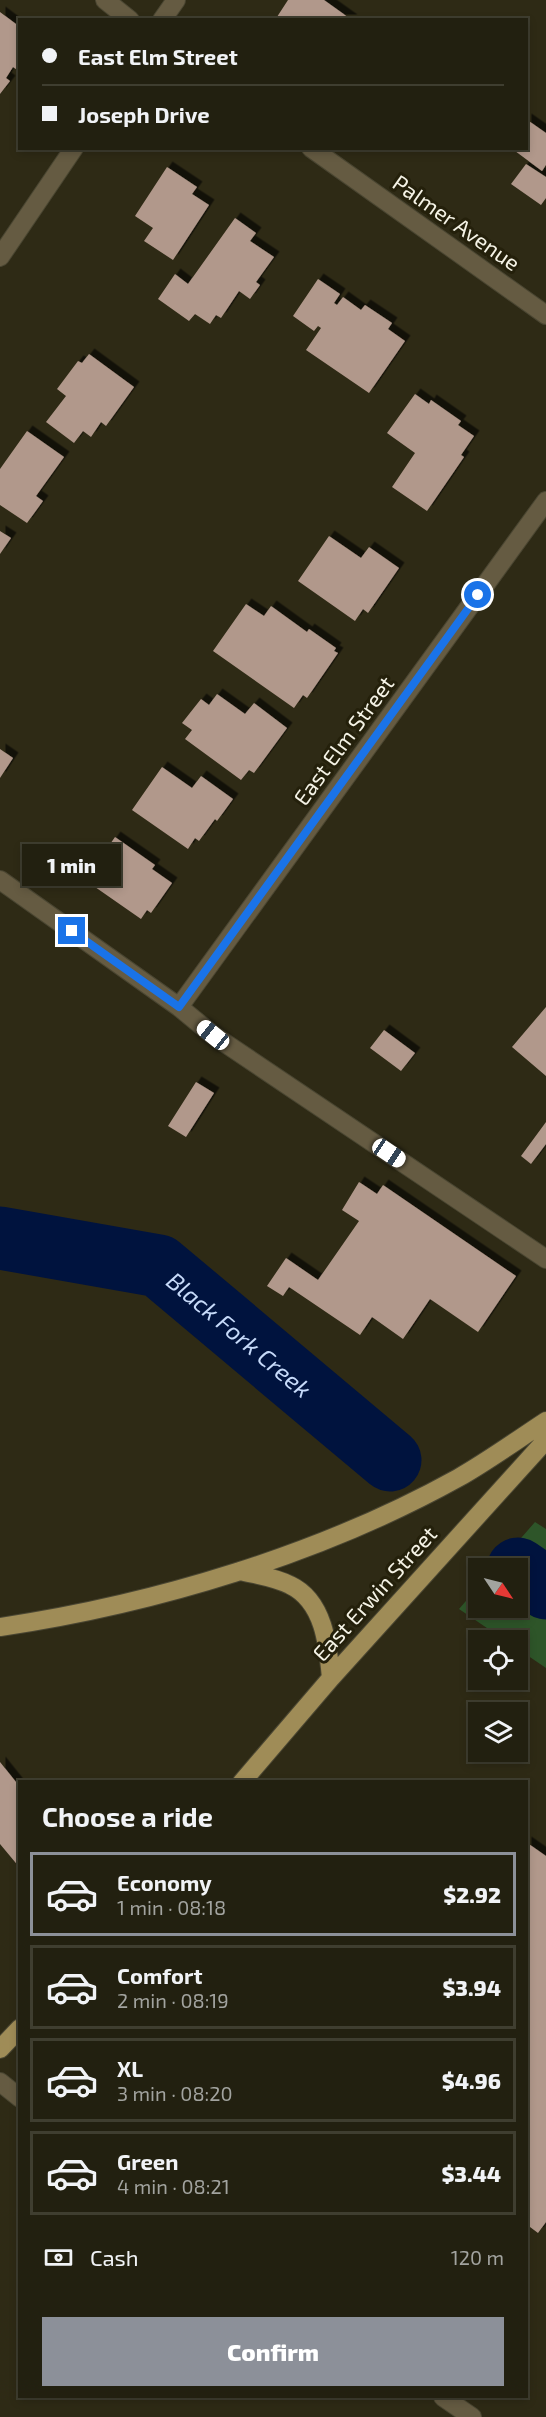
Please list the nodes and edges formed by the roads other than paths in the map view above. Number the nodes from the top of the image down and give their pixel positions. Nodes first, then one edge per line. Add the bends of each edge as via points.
1 (105, 0) edge
2 (176, 0) edge
3 (128, 18) edge
4 (163, 18) edge
5 (73, 150) edge
6 (314, 150) edge
7 (0, 257) edge
8 (546, 315) edge
9 (546, 501) edge
10 (0, 880) edge
11 (179, 1007) junction
12 (546, 1258) edge
13 (546, 1420) edge
14 (546, 1440) edge
15 (240, 1571) junction
16 (0, 1627) edge
17 (331, 1678) junction
18 (244, 1780) edge
19 (18, 2030) edge
20 (0, 2049) edge
21 (0, 2082) edge
22 (18, 2096) edge
23 (444, 2398) edge
24 (472, 2417) edge

1 - 3 street
2 - 4 street
5 - 7 street
6 - 8 street, Palmer Avenue
9 - 11 street, East Elm Street
10 - 11 street
11 - 12 street via 213,1035
13 - 15 main road via 459,1478 331,1538
14 - 17 main road, East Erwin Street
15 - 16 main road via 96,1610
15 - 17 main road via 292,1586 309,1601 327,1640
17 - 18 main road, East Erwin Street
19 - 20 main road
21 - 22 street
23 - 24 street

